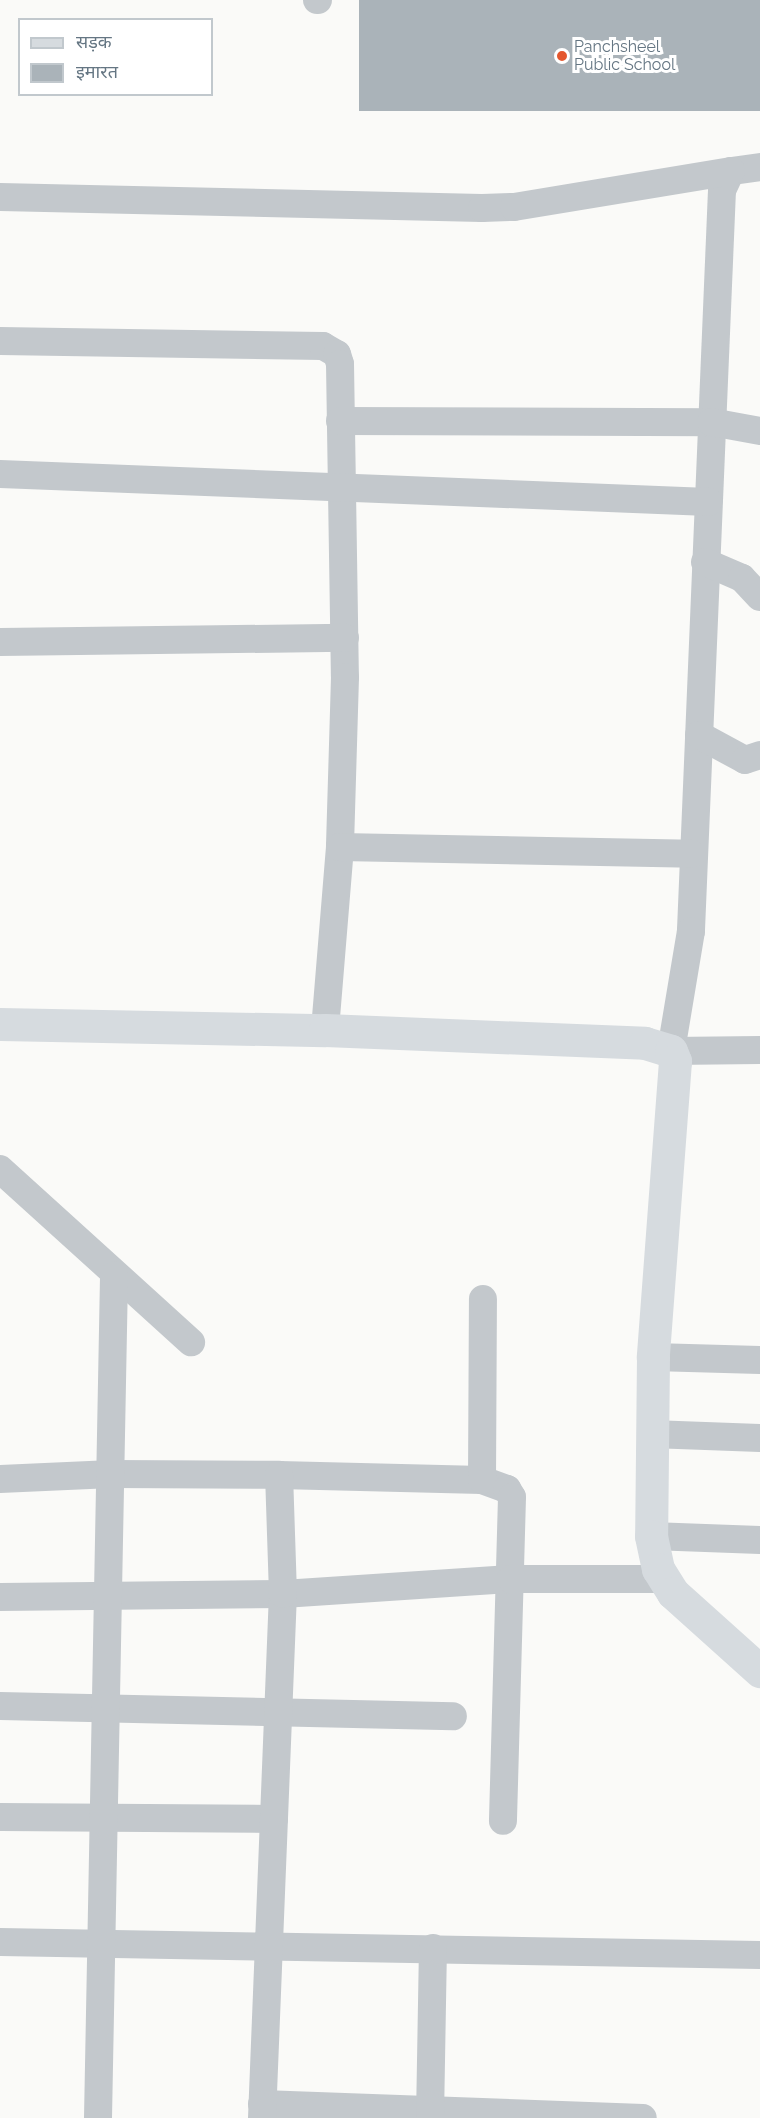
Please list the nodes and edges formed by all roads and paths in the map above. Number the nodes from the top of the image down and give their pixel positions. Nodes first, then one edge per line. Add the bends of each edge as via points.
1 (760, 166) edge
2 (731, 171) junction
3 (0, 196) edge
4 (0, 340) edge
5 (340, 421) junction
6 (711, 422) junction
7 (760, 431) edge
8 (0, 474) edge
9 (340, 487) junction
10 (708, 502) junction
11 (705, 561) junction
12 (760, 597) edge
13 (345, 638) junction
14 (0, 642) edge
15 (699, 735) junction
16 (760, 755) edge
17 (340, 847) junction
18 (692, 854) junction
19 (0, 1024) edge
20 (325, 1030) junction
21 (760, 1050) edge
22 (671, 1051) junction
23 (0, 1169) edge
24 (114, 1275) junction
25 (483, 1299) dead end
26 (191, 1342) dead end
27 (653, 1357) junction
28 (760, 1360) edge
29 (651, 1434) junction
30 (760, 1438) edge
31 (112, 1474) junction
32 (279, 1475) junction
33 (0, 1479) edge
34 (482, 1480) junction
35 (651, 1536) junction
36 (760, 1540) edge
37 (511, 1579) junction
38 (663, 1579) junction
39 (283, 1594) junction
40 (0, 1596) edge
41 (106, 1598) junction
42 (760, 1671) edge
43 (0, 1706) edge
44 (107, 1707) junction
45 (278, 1712) junction
46 (453, 1716) dead end
47 (0, 1817) edge
48 (104, 1817) junction
49 (274, 1819) junction
50 (503, 1821) dead end
51 (0, 1942) edge
52 (102, 1943) junction
53 (270, 1946) junction
54 (433, 1948) junction
55 (760, 1955) edge
56 (262, 2111) edge
57 (430, 2115) edge
58 (98, 2118) edge
59 (643, 2118) edge

1 - 2 street
2 - 3 street via 514,207
2 - 6 street via 722,190
4 - 5 street via 323,346 337,354 340,364
5 - 6 street
5 - 9 street
6 - 7 street
6 - 10 street
8 - 9 street
9 - 10 street
9 - 13 street
10 - 11 street
11 - 12 street via 742,578
11 - 15 street
13 - 14 street
13 - 17 street
15 - 16 street via 745,760
15 - 18 street
17 - 18 street
17 - 20 street
18 - 22 street via 691,931
19 - 20 street
20 - 22 street via 645,1043
21 - 22 street
22 - 27 street via 675,1061
23 - 24 street
24 - 26 street
24 - 31 street
25 - 34 street
27 - 28 street
27 - 29 street
29 - 30 street
29 - 35 street
31 - 32 street
31 - 33 street
31 - 41 street
32 - 34 street
32 - 39 street
34 - 37 street via 499,1484 512,1497
35 - 36 street
35 - 38 street
37 - 38 street
37 - 39 street
37 - 50 street via 504,1686
38 - 42 street
39 - 41 street
39 - 45 street
40 - 41 street
41 - 44 street
43 - 44 street
44 - 45 street
44 - 48 street
45 - 46 street
45 - 49 street
47 - 48 street
48 - 49 street
48 - 52 street
49 - 53 street
51 - 52 street
52 - 53 street
52 - 58 street
53 - 54 street
53 - 56 street
54 - 55 street
54 - 57 street
56 - 57 street
57 - 59 street

